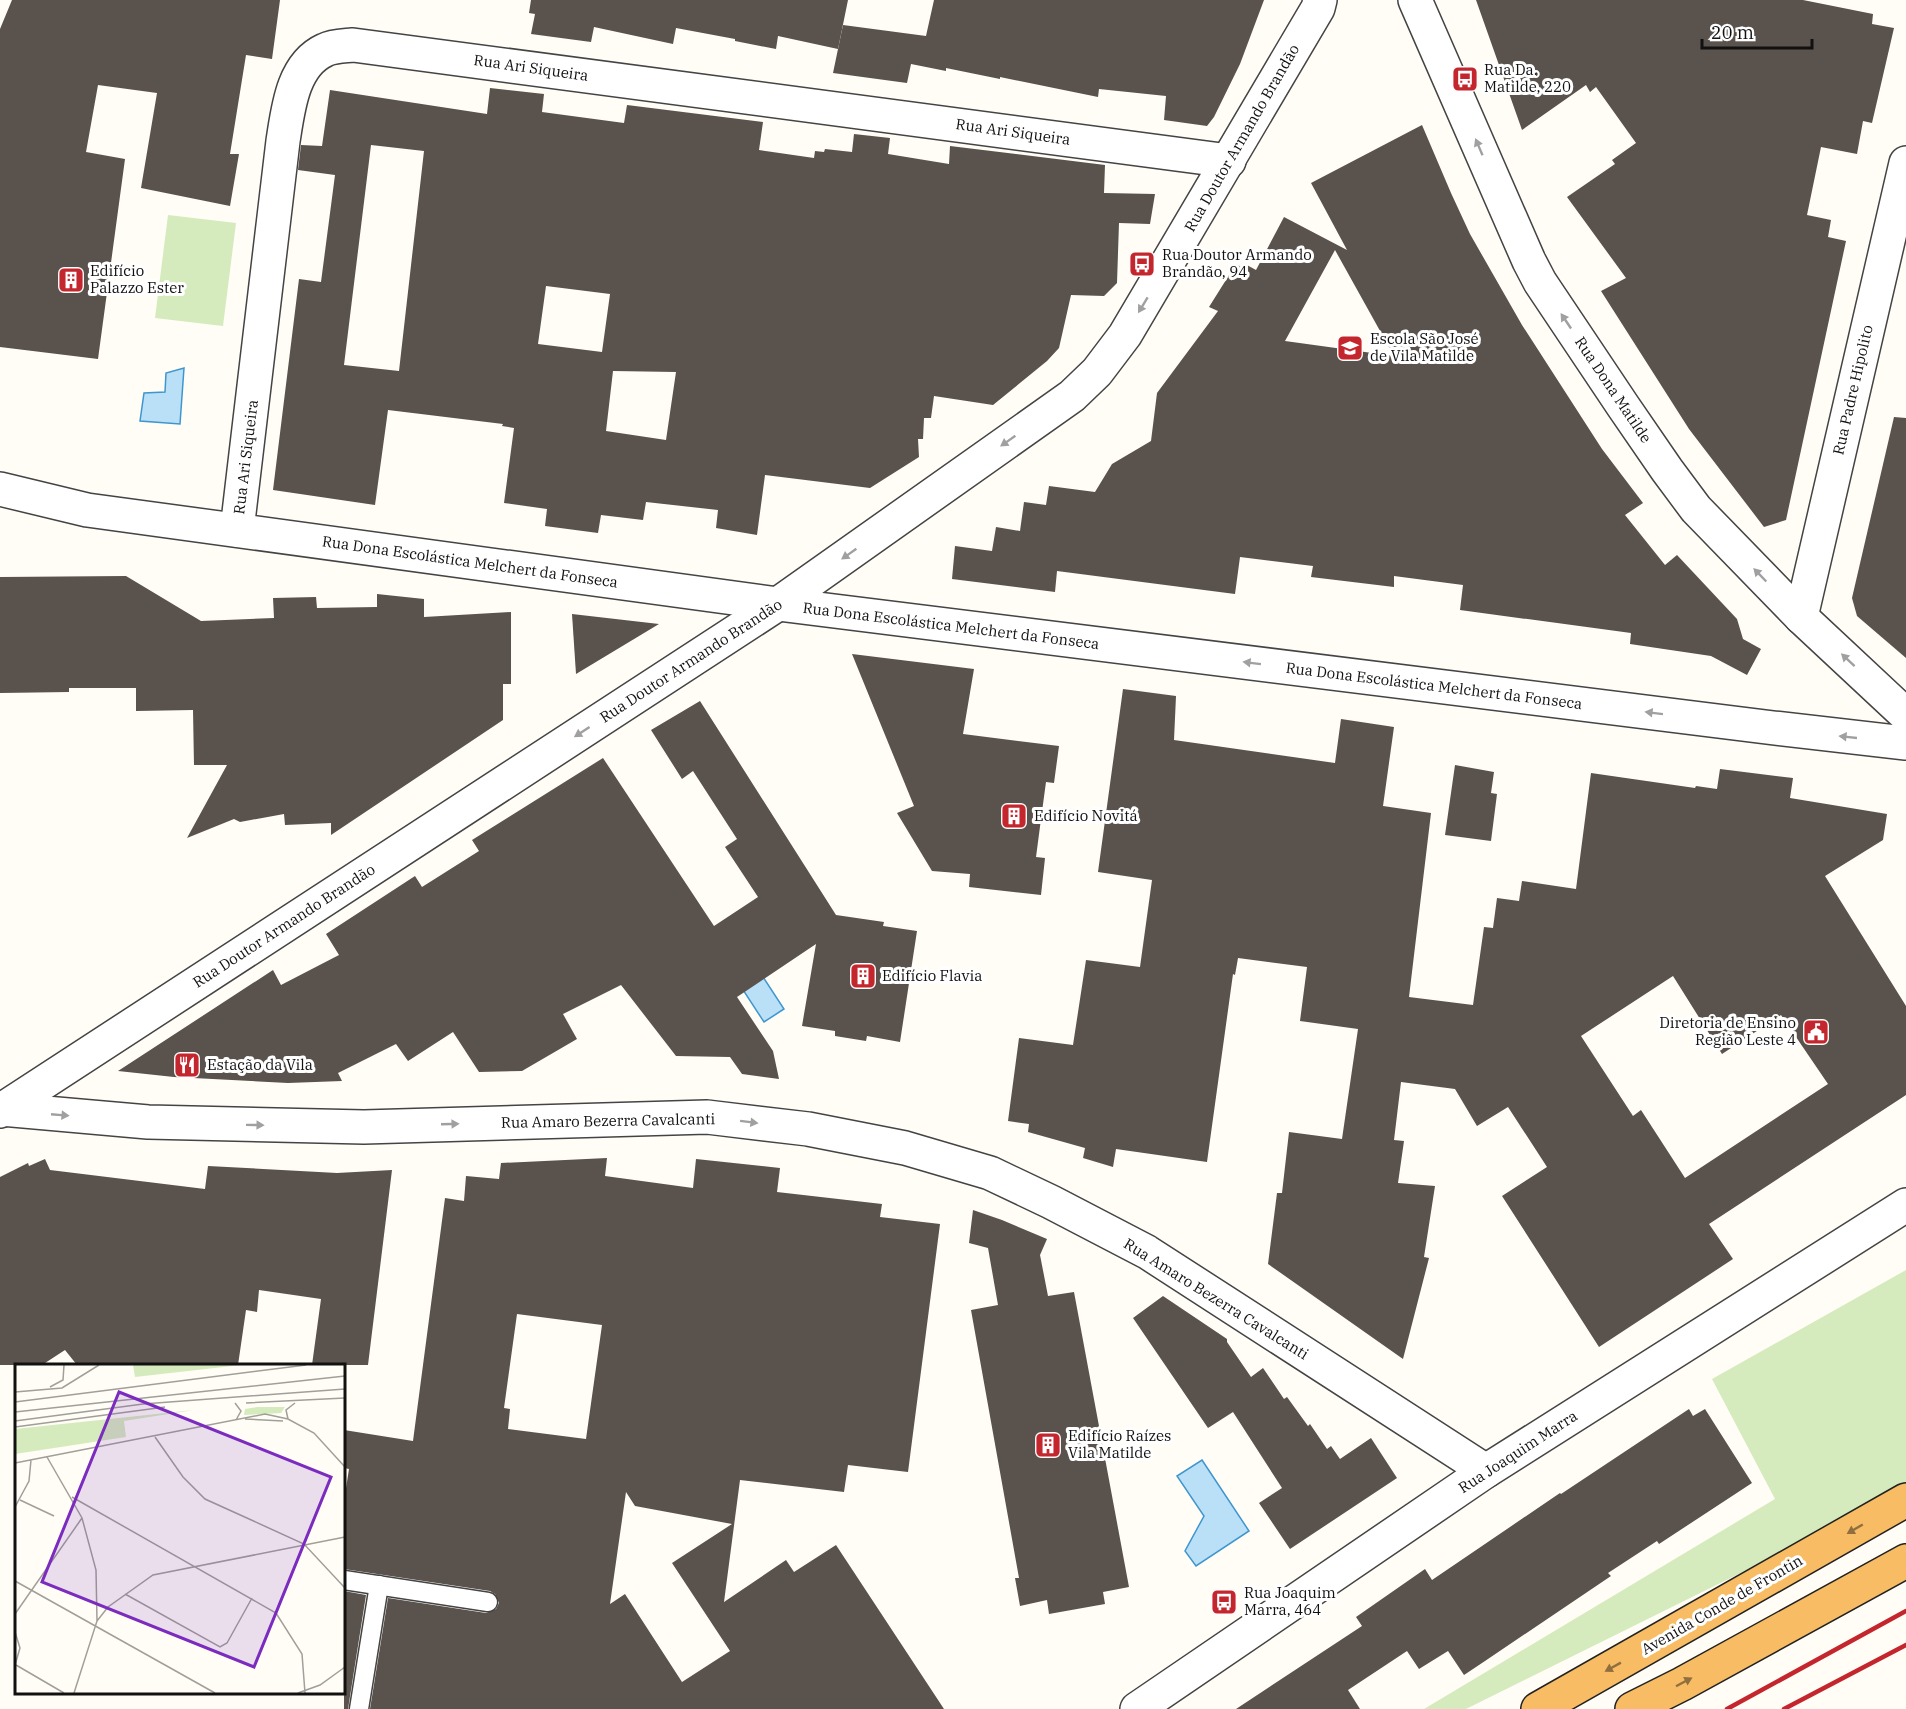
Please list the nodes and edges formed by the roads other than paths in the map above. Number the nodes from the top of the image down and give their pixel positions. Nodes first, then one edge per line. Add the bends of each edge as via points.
1 (1320, 0) edge
2 (1415, 0) edge
3 (1229, 160) junction
4 (1906, 163) edge
5 (0, 489) edge
6 (237, 530) junction
7 (778, 604) junction
8 (1801, 617) junction
9 (1906, 715) edge
10 (1906, 743) edge
11 (1, 1110) edge
12 (1906, 1205) edge
13 (1486, 1471) junction
14 (1906, 1500) edge
15 (1906, 1561) edge
16 (345, 1580) edge
17 (379, 1586) junction
18 (488, 1602) dead end
19 (358, 1709) edge
20 (1137, 1709) edge
21 (1538, 1709) edge
22 (1632, 1709) edge

1 - 3 street, Rua Doutor Armando Brandão
8 -> 2 street, Rua Dona Matilde via 1696,509 1540,282
3 - 6 street, Rua Ari Siqueira via 353,45 327,49 314,57 300,75 289,104
3 -> 7 street, Rua Doutor Armando Brandão via 1125,335 1097,372 1072,396
4 - 8 street, Rua Padre Hipolito
5 - 6 street, Rua Dona Escolástica Melchert da Fonseca via 87,510
6 - 7 street, Rua Dona Escolástica Melchert da Fonseca
10 -> 7 street, Rua Dona Escolástica Melchert da Fonseca
7 -> 11 street, Rua Doutor Armando Brandão
9 -> 8 street, Rua Dona Matilde
11 -> 13 street, Rua Amaro Bezerra Cavalcanti via 148,1122 364,1127 707,1117 808,1129 905,1148 990,1173 1147,1252
12 - 13 street, Rua Joaquim Marra
13 - 20 street, Rua Joaquim Marra
14 -> 21 highway, Avenida Conde de Frontin
22 -> 15 highway
16 - 17 lane
17 - 18 lane
17 - 19 lane

